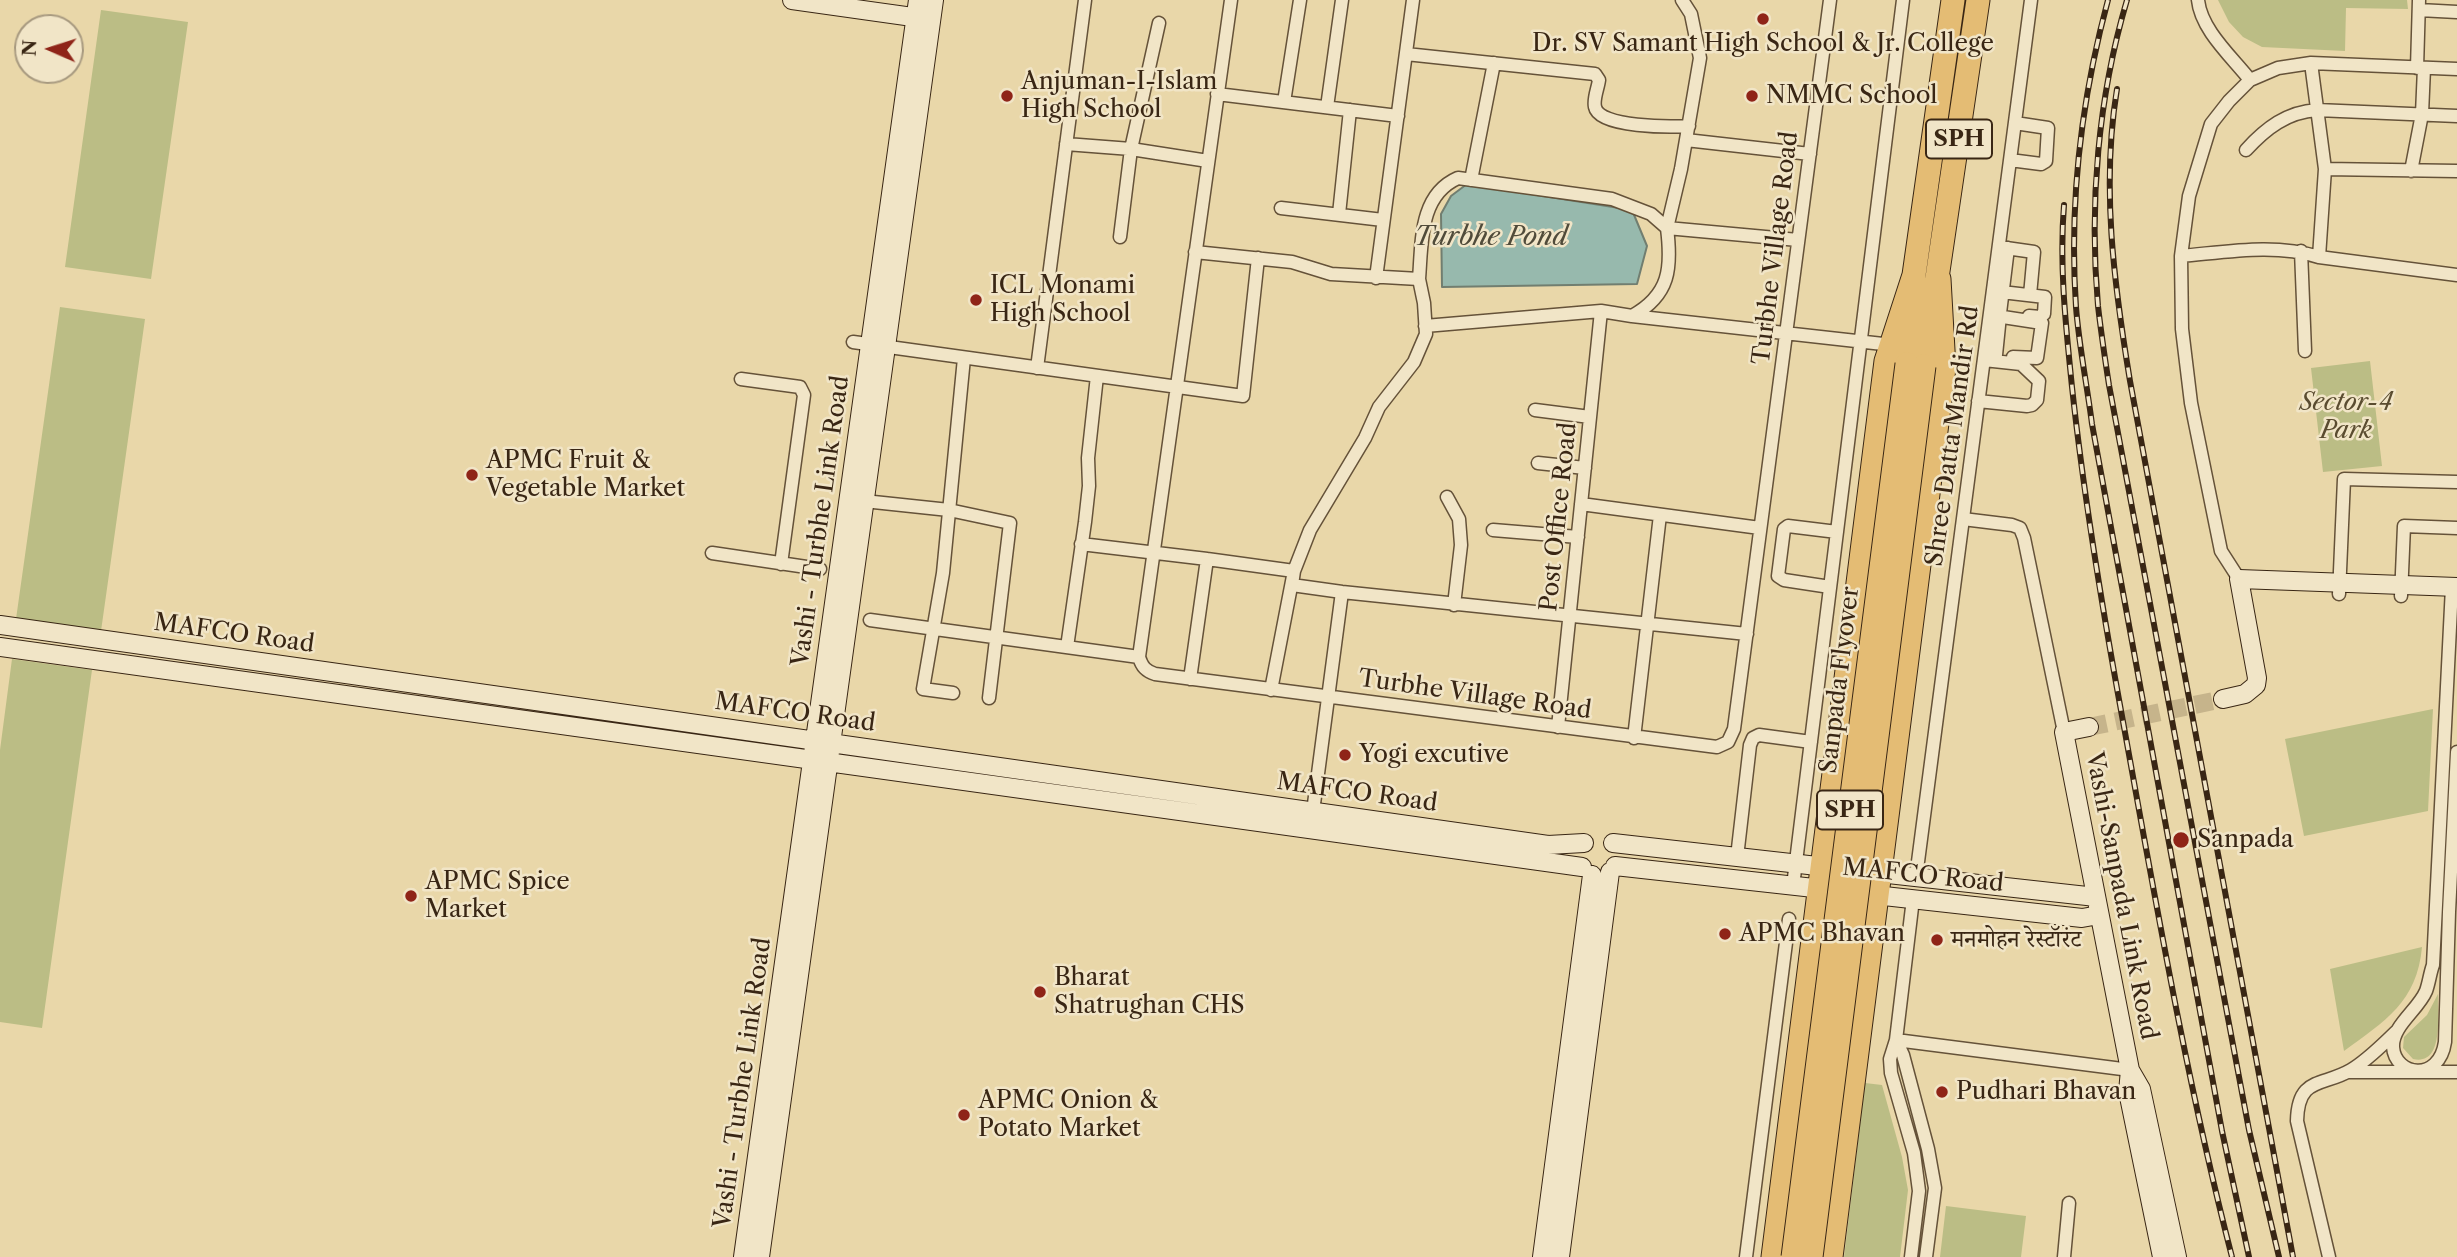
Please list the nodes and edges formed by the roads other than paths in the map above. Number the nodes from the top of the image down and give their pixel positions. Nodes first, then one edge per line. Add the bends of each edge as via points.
1 (792, 0) edge
2 (1085, 0) edge
3 (1231, 0) edge
4 (1300, 0) edge
5 (1342, 0) edge
6 (1413, 0) edge
7 (1682, 0) edge
8 (1830, 0) edge
9 (1903, 0) edge
10 (1953, 0) edge
11 (1978, 0) edge
12 (2031, 0) edge
13 (2198, 0) edge
14 (2419, 5) edge
15 (922, 6) edge
16 (2457, 12) edge
17 (1160, 23) dead end
18 (1406, 54) junction
19 (1494, 63) junction
20 (2311, 63) junction
21 (2421, 68) junction
22 (2457, 69) edge
23 (2250, 80) junction
24 (1217, 94) junction
25 (1284, 102) junction
26 (1327, 107) junction
27 (1350, 110) junction
28 (2317, 110) junction
29 (2422, 114) junction
30 (1398, 116) junction
31 (2457, 116) edge
32 (2015, 123) junction
33 (1689, 126) junction
34 (1686, 140) junction
35 (1066, 144) junction
36 (1131, 149) junction
37 (2246, 150) dead end
38 (1810, 154) junction
39 (2010, 160) junction
40 (1208, 161) junction
41 (2325, 169) junction
42 (2411, 171) junction
43 (2457, 171) edge
44 (1471, 180) junction
45 (1281, 208) dead end
46 (1339, 214) junction
47 (1382, 220) junction
48 (1667, 229) junction
49 (1120, 237) dead end
50 (1798, 240) junction
51 (2003, 248) junction
52 (1195, 251) junction
53 (2301, 251) junction
54 (2181, 256) junction
55 (2319, 257) junction
56 (1258, 258) junction
57 (1914, 275) junction
58 (2457, 275) edge
59 (1376, 278) junction
60 (1939, 278) junction
61 (1419, 279) junction
62 (1998, 291) junction
63 (2030, 295) junction
64 (1601, 311) junction
65 (1995, 314) junction
66 (1632, 316) junction
67 (1425, 326) junction
68 (1786, 333) junction
69 (1861, 341) junction
70 (870, 345) junction
71 (1892, 345) junction
72 (2305, 351) dead end
73 (1988, 356) junction
74 (964, 358) junction
75 (1915, 365) junction
76 (1037, 368) junction
77 (1097, 376) junction
78 (741, 379) dead end
79 (1176, 387) junction
80 (1978, 401) junction
81 (1535, 410) dead end
82 (1590, 417) junction
83 (1538, 463) dead end
84 (1585, 468) junction
85 (2457, 482) edge
86 (1447, 497) dead end
87 (864, 501) junction
88 (1581, 504) junction
89 (949, 510) junction
90 (1660, 514) junction
91 (1963, 519) junction
92 (1760, 528) junction
93 (2457, 528) edge
94 (1493, 530) dead end
95 (1837, 532) junction
96 (1578, 537) junction
97 (1080, 544) junction
98 (1153, 552) junction
99 (712, 553) dead end
100 (1207, 559) junction
101 (781, 564) junction
102 (820, 569) dead end
103 (1294, 571) junction
104 (2240, 584) junction
105 (1830, 587) junction
106 (2339, 588) junction
107 (2402, 591) junction
108 (1342, 593) junction
109 (2454, 593) edge
110 (1454, 605) junction
111 (1570, 614) junction
112 (870, 620) dead end
113 (1648, 622) junction
114 (0, 625) edge
115 (935, 628) junction
116 (1747, 634) junction
117 (997, 638) junction
118 (0, 647) edge
119 (1066, 647) junction
120 (1139, 657) junction
121 (1190, 679) junction
122 (1271, 690) junction
123 (953, 693) dead end
124 (1328, 697) junction
125 (989, 698) dead end
126 (2223, 699) tunnel mouth
127 (1558, 727) junction
128 (2089, 727) tunnel mouth
129 (2064, 732) junction
130 (1634, 738) junction
131 (823, 742) junction
132 (1811, 742) junction
133 (2457, 752) edge
134 (820, 761) junction
135 (1132, 795) junction
136 (1320, 822) junction
137 (1613, 843) junction
138 (1584, 844) junction
139 (1737, 857) junction
140 (2454, 860) edge
141 (1796, 864) junction
142 (1613, 869) junction
143 (1587, 871) junction
144 (1916, 877) junction
145 (1821, 878) junction
146 (1879, 884) junction
147 (1793, 886) junction
148 (1913, 899) junction
149 (2098, 906) junction
150 (1788, 919) dead end
151 (1808, 979) junction
152 (1866, 986) junction
153 (2426, 992) junction
154 (2448, 993) junction
155 (786, 1010) junction
156 (2397, 1031) junction
157 (1896, 1040) junction
158 (2444, 1053) junction
159 (2130, 1070) junction
160 (2422, 1071) junction
161 (2457, 1071) edge
162 (2348, 1072) junction
163 (2069, 1203) dead end
164 (743, 1257) edge
165 (760, 1257) edge
166 (1542, 1257) edge
167 (1560, 1257) edge
168 (1746, 1257) edge
169 (1773, 1257) edge
170 (1793, 1257) edge
171 (1811, 1257) edge
172 (1832, 1257) edge
173 (1912, 1257) edge
174 (1926, 1257) edge
175 (2064, 1257) edge
176 (2162, 1257) edge
177 (2177, 1257) edge
178 (2329, 1257) edge

1 - 15 main road
2 - 35 street
3 - 24 street
4 - 25 street
5 - 26 street
6 - 18 street
7 - 33 street via 1691,14 1700,58
8 - 38 street, Turbhe Village Road
9 - 69 street
10 - 57 highway, SPH
11 - 60 highway, SPH
12 - 32 street, Shree Datta Mandir Rd
13 - 23 street via 2212,33
14 - 16 street
14 - 21 street
15 - 70 main road, Vashi - Turbhe Link Road
17 - 36 street
18 - 19 street
18 - 30 street
19 - 33 street via 1595,74 1599,80 1594,107 1599,116 1652,126
19 - 44 street
20 - 21 street
20 - 23 street via 2278,68
20 - 28 street
21 - 22 street
21 - 29 street
23 - 54 street via 2211,124 2189,196
24 - 25 street
24 - 40 street
25 - 26 street
26 - 27 street
27 - 30 street
27 - 46 street
28 - 29 street
28 - 37 street via 2300,111 2277,122
28 - 41 street
29 - 31 street
29 - 42 street
30 - 47 street
32 - 39 street, Shree Datta Mandir Rd
32 - 39 street via 2048,128 2046,161
33 - 34 street
34 - 38 street
34 - 48 street
35 - 36 street
35 - 76 street
36 - 40 street
36 - 49 street
38 - 50 street, Turbhe Village Road
39 - 51 street, Shree Datta Mandir Rd
40 - 52 street
41 - 42 street
41 - 55 street
42 - 43 street
44 - 48 street via 1612,199 1651,214
44 - 61 street via 1458,178 1444,184 1435,196 1426,215
45 - 46 street
46 - 47 street
47 - 59 street
48 - 50 street
48 - 66 street via 1669,262 1663,288 1655,300
50 - 68 street, Turbhe Village Road
51 - 62 street, Shree Datta Mandir Rd
51 - 63 street via 2035,254
52 - 56 street
52 - 79 street
53 - 54 street via 2272,248
53 - 55 street
53 - 72 street
54 - 104 street via 2182,329 2191,404 2221,551
55 - 58 street
56 - 59 street via 1331,274
56 - 79 street via 1243,396
57 - 71 highway
57 - 75 highway, Sanpada Flyover / SPH
59 - 61 street
60 - 75 highway, Sanpada Flyover / SPH
60 - 146 highway via 1944,368
61 - 67 street
62 - 63 street
62 - 65 street, Shree Datta Mandir Rd
63 - 65 street via 2045,297 2040,317
64 - 66 street
64 - 67 street
64 - 82 street, Post Office Road
65 - 73 street, Shree Datta Mandir Rd
65 - 73 street via 2040,322 2037,358
66 - 68 street
67 - 103 street via 1414,362 1379,407 1311,530
68 - 69 street
68 - 92 street, Turbhe Village Road
69 - 71 street
69 - 95 street
70 - 74 street
70 - 87 main road, Vashi - Turbhe Link Road
70 - 131 main road, Vashi - Turbhe Link Road
71 - 145 highway via 1886,362
73 - 80 street, Shree Datta Mandir Rd
73 - 80 street via 2029,369 2039,381 2037,400 2026,406
74 - 76 street
74 - 89 street
75 - 170 highway, Sanpada Flyover / SPH, bridge
75 - 171 highway, Sanpada Flyover / SPH, bridge
76 - 77 street
77 - 79 street
77 - 97 street
78 - 101 street via 785,383 800,387 804,395
79 - 98 street
80 - 91 street, Shree Datta Mandir Rd
81 - 82 street
82 - 84 street, Post Office Road
83 - 84 street
84 - 88 street, Post Office Road
85 - 106 street via 2344,478
86 - 110 street via 1459,519 1461,545
87 - 89 street
87 - 131 main road, Vashi - Turbhe Link Road
88 - 90 street
88 - 96 street, Post Office Road
89 - 115 street
89 - 117 street via 1010,523
90 - 92 street
90 - 113 street
91 - 129 street via 2020,528
91 - 144 street, Shree Datta Mandir Rd
92 - 116 street, Turbhe Village Road
93 - 107 street via 2404,526
94 - 96 street
95 - 105 street
95 - 105 street via 1787,526 1778,576
96 - 111 street, Post Office Road
97 - 98 street
97 - 119 street
98 - 100 street
98 - 120 street
99 - 101 street
100 - 103 street
100 - 121 street
101 - 102 street
103 - 108 street via 1292,584
103 - 122 street
104 - 106 main road
104 - 126 main road via 2256,685 2245,694
105 - 132 street
106 - 107 main road
107 - 109 main road
108 - 110 street
108 - 124 street
109 - 153 street via 2433,965
110 - 111 street
111 - 113 street
111 - 127 street, Post Office Road
112 - 115 street
113 - 116 street
113 - 130 street
114 - 131 main road, MAFCO Road
115 - 117 street
115 - 123 street via 923,689
116 - 130 street, Turbhe Village Road via 1734,729 1728,742 1706,747
117 - 119 street
117 - 125 street
118 - 134 main road, MAFCO Road
119 - 120 street
120 - 121 street, Turbhe Village Road via 1147,671
121 - 122 street, Turbhe Village Road
122 - 124 street, Turbhe Village Road
124 - 127 street, Turbhe Village Road
124 - 136 street
127 - 130 street, Turbhe Village Road
128 - 129 main road
129 - 149 main road, Vashi-Sanpada Link Road
131 - 134 main road, Vashi - Turbhe Link Road
131 - 135 main road, MAFCO Road
132 - 139 street via 1753,738
132 - 141 street
133 - 140 street
134 - 135 main road, MAFCO Road
134 - 155 main road, Vashi - Turbhe Link Road
135 - 136 main road, MAFCO Road
136 - 138 main road, MAFCO Road via 1548,845
136 - 143 main road, MAFCO Road
137 - 138 main road via 1601,837
137 - 139 main road, MAFCO Road
137 - 142 main road via 1618,854
138 - 143 main road via 1579,855
139 - 141 main road, MAFCO Road
140 - 154 street
141 - 145 main road, MAFCO Road
141 - 147 street
142 - 143 main road via 1605,875
142 - 147 main road, MAFCO Road
142 - 167 main road
143 - 166 main road
144 - 146 main road, MAFCO Road
144 - 149 main road, MAFCO Road
145 - 146 main road, MAFCO Road
145 - 147 main road, MAFCO Road
145 - 151 highway
146 - 148 main road, MAFCO Road
146 - 152 highway
148 - 149 main road, MAFCO Road via 2082,918
148 - 157 street
149 - 159 main road, Vashi-Sanpada Link Road
150 - 168 street
151 - 152 highway
151 - 169 highway
152 - 172 highway
153 - 154 street via 2437,985
153 - 156 street
154 - 158 street
155 - 164 main road, Vashi - Turbhe Link Road
155 - 165 main road, Vashi - Turbhe Link Road
156 - 160 street via 2395,1055 2404,1066
156 - 162 street
157 - 159 street
157 - 173 street via 1891,1073 1914,1153 1919,1191
157 - 174 street via 1935,1188
158 - 160 street via 2435,1065
158 - 161 street
159 - 176 main road, Vashi-Sanpada Link Road via 2128,1092
159 - 177 main road, Vashi-Sanpada Link Road via 2141,1089
160 - 161 street
160 - 162 street
162 - 178 street via 2318,1082 2298,1104 2297,1121
163 - 175 street

